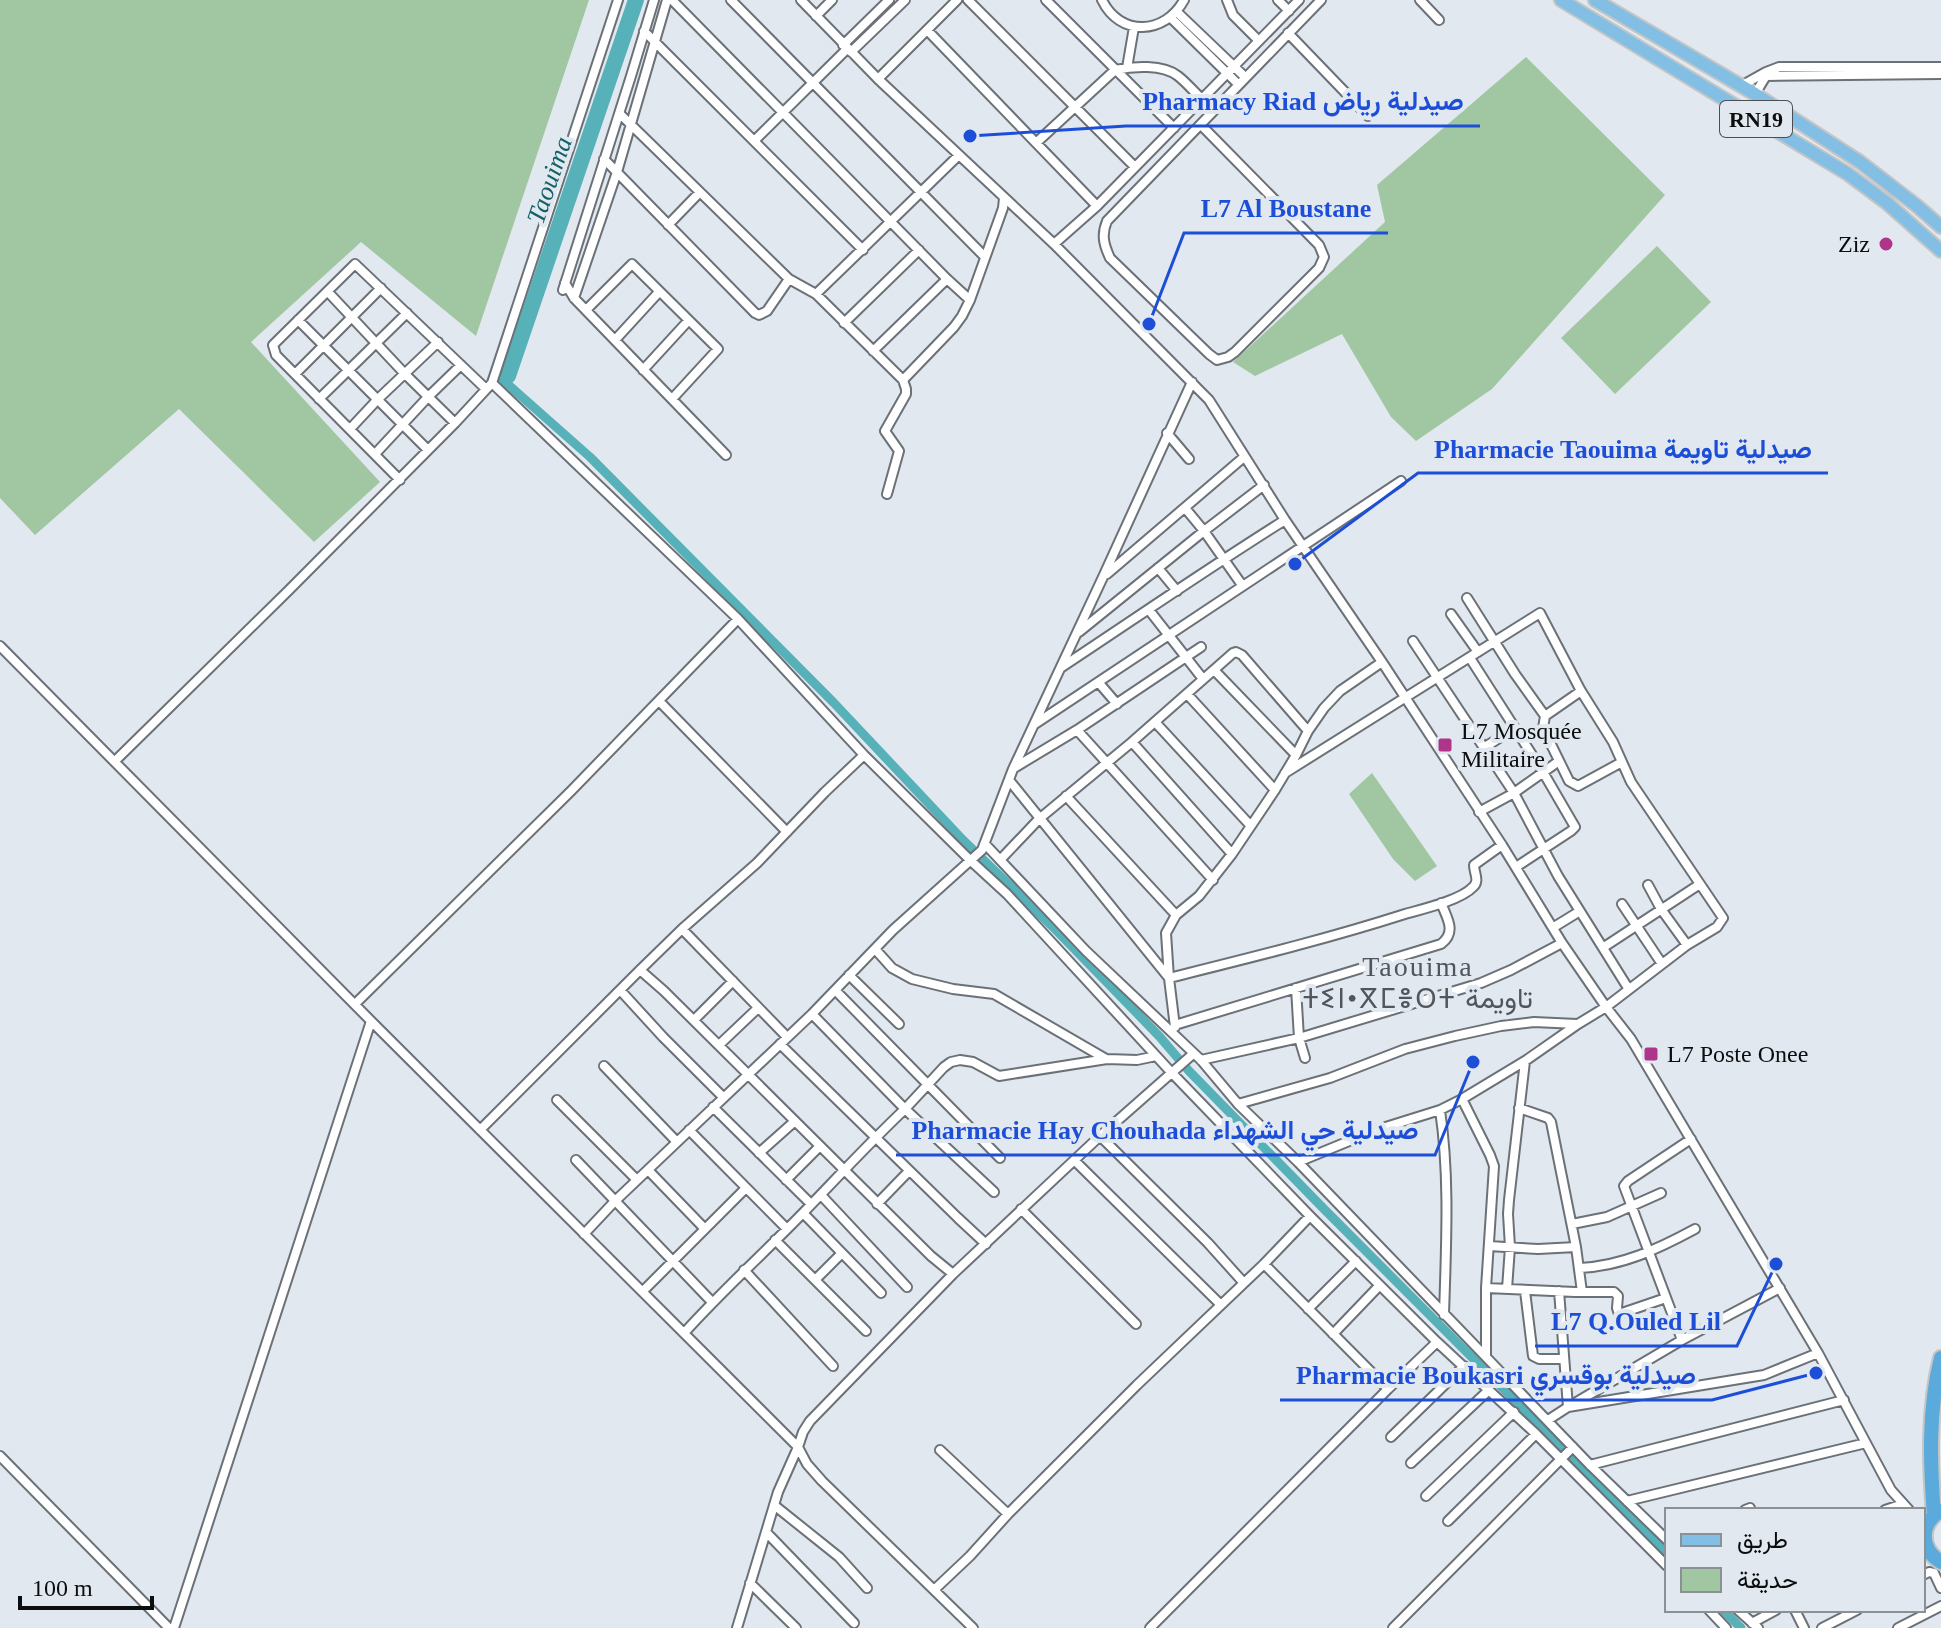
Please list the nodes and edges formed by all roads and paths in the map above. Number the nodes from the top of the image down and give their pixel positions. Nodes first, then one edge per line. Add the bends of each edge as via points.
1 (618, 0) edge
2 (654, 0) edge
3 (669, 0) edge
4 (731, 0) edge
5 (801, 0) edge
6 (832, 0) edge
7 (889, 0) edge
8 (905, 0) edge
9 (957, 0) edge
10 (968, 0) edge
11 (1046, 0) edge
12 (1102, 0) edge
13 (1184, 0) edge
14 (1227, 0) edge
15 (1278, 0) edge
16 (1299, 0) edge
17 (1321, 0) edge
18 (1420, 0) edge
19 (1561, 0) edge
20 (1595, 0) edge
21 (1289, 11) junction
22 (1174, 15) junction
23 (816, 16) junction
24 (1439, 20) dead end
25 (1134, 27) junction
26 (927, 30) junction
27 (644, 31) junction
28 (1288, 33) junction
29 (1259, 41) junction
30 (655, 42) junction
31 (847, 49) junction
32 (1941, 67) edge
33 (1127, 68) junction
34 (1115, 70) junction
35 (1230, 70) junction
36 (1941, 74) edge
37 (1245, 77) junction
38 (878, 79) junction
39 (812, 83) junction
40 (1238, 84) junction
41 (1741, 86) junction
42 (1755, 94) junction
43 (1202, 99) junction
44 (1075, 107) junction
45 (784, 113) junction
46 (620, 114) junction
47 (1368, 116) dead end
48 (632, 124) junction
49 (1201, 125) junction
50 (1174, 128) junction
51 (754, 141) junction
52 (1036, 143) junction
53 (959, 155) junction
54 (604, 159) junction
55 (1135, 167) junction
56 (617, 172) junction
57 (700, 192) junction
58 (921, 192) junction
59 (1004, 198) junction
60 (1097, 206) junction
61 (892, 221) junction
62 (668, 225) junction
63 (1941, 227) edge
64 (1054, 244) junction
65 (863, 250) junction
66 (919, 250) junction
67 (1941, 251) edge
68 (985, 257) junction
69 (789, 279) junction
70 (947, 279) junction
71 (381, 288) junction
72 (328, 292) junction
73 (659, 292) junction
74 (816, 294) junction
75 (574, 298) junction
76 (970, 300) junction
77 (586, 310) junction
78 (407, 313) junction
79 (352, 318) junction
80 (298, 320) junction
81 (688, 321) junction
82 (844, 323) junction
83 (615, 340) junction
84 (438, 342) junction
85 (377, 344) junction
86 (324, 346) junction
87 (873, 351) junction
88 (461, 365) junction
89 (643, 370) junction
90 (350, 371) junction
91 (295, 374) junction
92 (405, 374) junction
93 (903, 380) junction
94 (1192, 382) junction
95 (489, 386) junction
96 (428, 397) junction
97 (319, 399) junction
98 (378, 399) junction
99 (672, 399) junction
100 (455, 423) junction
101 (402, 425) junction
102 (350, 429) junction
103 (1167, 433) junction
104 (428, 450) junction
105 (375, 454) junction
106 (726, 455) dead end
107 (1244, 457) junction
108 (1189, 459) dead end
109 (400, 480) junction
110 (1401, 481) dead end
111 (1264, 485) junction
112 (887, 494) dead end
113 (1185, 508) junction
114 (1285, 520) junction
115 (1204, 531) junction
116 (1304, 546) junction
117 (1224, 558) junction
118 (1158, 568) junction
119 (1103, 577) junction
120 (1242, 585) junction
121 (1177, 591) junction
122 (1467, 598) dead end
123 (1149, 610) junction
124 (1451, 614) dead end
125 (738, 619) junction
126 (1076, 635) junction
127 (1169, 636) junction
128 (1413, 641) dead end
129 (1495, 642) junction
130 (0, 646) edge
131 (1201, 647) dead end
132 (1474, 655) junction
133 (1186, 658) junction
134 (1382, 662) junction
135 (1060, 668) junction
136 (1214, 670) junction
137 (1436, 677) junction
138 (1203, 679) junction
139 (1099, 683) junction
140 (1581, 691) junction
141 (1187, 694) junction
142 (1405, 699) junction
143 (659, 701) junction
144 (1117, 704) junction
145 (1545, 716) junction
146 (1155, 722) junction
147 (1032, 726) junction
148 (1515, 728) junction
149 (1077, 730) junction
150 (1308, 731) junction
151 (1132, 742) junction
152 (1485, 747) junction
153 (864, 755) junction
154 (1296, 755) junction
155 (115, 761) junction
156 (1559, 761) junction
157 (1622, 762) junction
158 (1107, 763) junction
159 (1013, 769) junction
160 (1543, 772) junction
161 (1285, 773) junction
162 (1009, 780) junction
163 (1275, 790) junction
164 (1514, 793) junction
165 (1066, 796) junction
166 (1479, 812) junction
167 (1039, 819) junction
168 (1250, 825) junction
169 (787, 832) junction
170 (1502, 845) junction
171 (983, 847) junction
172 (1544, 849) junction
173 (1232, 854) junction
174 (970, 860) junction
175 (1000, 860) junction
176 (1516, 867) junction
177 (1213, 880) junction
178 (1700, 884) junction
179 (1648, 885) dead end
180 (1441, 903) junction
181 (1622, 904) dead end
182 (1661, 909) junction
183 (1580, 911) junction
184 (1176, 915) junction
185 (1636, 926) junction
186 (1554, 927) junction
187 (682, 929) junction
188 (1562, 943) junction
189 (1687, 945) junction
190 (1604, 947) junction
191 (875, 949) junction
192 (1662, 964) junction
193 (640, 970) junction
194 (849, 975) junction
195 (1169, 978) junction
196 (733, 981) junction
197 (1296, 988) junction
198 (1628, 988) junction
199 (620, 990) junction
200 (835, 990) junction
201 (355, 1004) junction
202 (1606, 1007) junction
203 (758, 1008) junction
204 (812, 1014) junction
205 (694, 1020) junction
206 (371, 1021) junction
207 (899, 1024) dead end
208 (1578, 1024) junction
209 (1175, 1025) junction
210 (1176, 1036) junction
211 (1299, 1038) junction
212 (783, 1041) junction
213 (719, 1045) junction
214 (1156, 1056) junction
215 (1194, 1057) junction
216 (1305, 1058) dead end
217 (1107, 1059) junction
218 (1525, 1061) junction
219 (604, 1066) dead end
220 (1174, 1069) junction
221 (747, 1073) junction
222 (927, 1084) junction
223 (723, 1097) junction
224 (1462, 1099) junction
225 (557, 1100) dead end
226 (1238, 1104) junction
227 (713, 1107) junction
228 (1519, 1108) junction
229 (905, 1109) junction
230 (1440, 1110) junction
231 (795, 1121) junction
232 (480, 1130) junction
233 (689, 1130) junction
234 (1100, 1136) junction
235 (875, 1137) junction
236 (1691, 1139) junction
237 (677, 1142) junction
238 (820, 1146) junction
239 (759, 1153) junction
240 (1000, 1158) dead end
241 (576, 1160) dead end
242 (1075, 1161) junction
243 (1298, 1162) junction
244 (648, 1170) junction
245 (843, 1170) junction
246 (909, 1171) junction
247 (637, 1180) junction
248 (786, 1180) junction
249 (745, 1189) junction
250 (994, 1192) dead end
251 (1661, 1193) dead end
252 (821, 1195) junction
253 (615, 1201) junction
254 (811, 1204) junction
255 (877, 1204) junction
256 (1631, 1207) junction
257 (1021, 1209) junction
258 (803, 1213) junction
259 (1310, 1216) junction
260 (1490, 1221) junction
261 (1508, 1224) junction
262 (1572, 1224) junction
263 (705, 1229) junction
264 (787, 1229) junction
265 (1695, 1229) dead end
266 (584, 1234) junction
267 (775, 1240) junction
268 (986, 1244) junction
269 (1489, 1246) junction
270 (1510, 1247) junction
271 (1576, 1247) junction
272 (1650, 1251) junction
273 (842, 1253) junction
274 (673, 1260) junction
275 (1356, 1261) junction
276 (1264, 1264) junction
277 (1580, 1268) junction
278 (744, 1270) junction
279 (953, 1274) junction
280 (815, 1280) junction
281 (1243, 1282) junction
282 (1379, 1286) junction
283 (907, 1287) dead end
284 (1486, 1288) junction
285 (1780, 1288) junction
286 (1507, 1289) junction
287 (643, 1291) junction
288 (1525, 1291) junction
289 (1559, 1291) junction
290 (1582, 1292) junction
291 (881, 1293) dead end
292 (1666, 1298) junction
293 (712, 1302) junction
294 (1220, 1304) junction
295 (1308, 1309) junction
296 (1444, 1315) junction
297 (1136, 1324) dead end
298 (866, 1331) dead end
299 (685, 1332) junction
300 (1333, 1334) junction
301 (1682, 1340) junction
302 (1437, 1342) junction
303 (1818, 1353) junction
304 (1486, 1356) junction
305 (1941, 1358) edge
306 (1564, 1359) junction
307 (833, 1366) dead end
308 (1464, 1366) junction
309 (1388, 1389) junction
310 (1489, 1390) junction
311 (1844, 1400) junction
312 (1568, 1407) junction
313 (1514, 1412) junction
314 (1548, 1420) junction
315 (1536, 1434) junction
316 (1391, 1437) dead end
317 (1866, 1443) junction
318 (798, 1447) junction
319 (1573, 1448) junction
320 (940, 1450) dead end
321 (0, 1456) edge
322 (1561, 1459) junction
323 (1411, 1463) dead end
324 (1590, 1465) junction
325 (1426, 1496) dead end
326 (1627, 1501) junction
327 (774, 1505) junction
328 (1906, 1507) edge
329 (1008, 1514) junction
330 (1931, 1518) edge
331 (1448, 1521) dead end
332 (766, 1532) junction
333 (1665, 1537) edge
334 (1941, 1562) edge
335 (1665, 1564) edge
336 (1925, 1574) edge
337 (750, 1583) junction
338 (867, 1588) dead end
339 (1941, 1588) edge
340 (934, 1590) junction
341 (1941, 1606) edge
342 (1711, 1612) edge
343 (1740, 1612) edge
344 (1773, 1612) edge
345 (1834, 1612) edge
346 (1853, 1612) edge
347 (1837, 1620) junction
348 (854, 1623) dead end
349 (1755, 1626) edge
350 (172, 1628) edge
351 (737, 1628) edge
352 (796, 1628) edge
353 (973, 1628) edge
354 (1150, 1628) edge
355 (1393, 1628) edge
356 (1726, 1628) edge
357 (1822, 1628) edge
358 (1898, 1628) edge

1 - 95 street
2 - 27 street
3 - 30 street
3 - 45 street
4 - 39 street
5 - 23 street
6 - 23 street
7 - 31 street
8 - 31 street
9 - 26 street
10 - 44 street
11 - 34 street
12 - 25 street via 1111,14
13 - 22 street
14 - 29 street via 1233,15
15 - 21 street
16 - 21 street
17 - 28 street
18 - 24 street
19 - 67 main road, RN19 via 1848,174
20 - 41 main road, RN19
21 - 29 street
22 - 25 street via 1160,24
22 - 35 street
23 - 31 street
25 - 33 street
26 - 38 street
26 - 52 street
27 - 30 street
27 - 46 street
28 - 37 street
28 - 47 street
29 - 35 street
30 - 48 street
30 - 51 street
31 - 38 street
31 - 39 street
32 - 41 street via 1779,67
33 - 34 street
33 - 43 street via 1170,71
34 - 44 street
34 - 50 street
35 - 37 street
35 - 40 street
35 - 43 street
36 - 42 street via 1766,76
37 - 40 street
38 - 53 street
39 - 45 street
39 - 58 street
40 - 49 street
41 - 42 main road, RN19
42 - 63 main road, RN19 via 1860,162
43 - 50 street
44 - 52 street
44 - 55 street
45 - 51 street
45 - 61 street
46 - 48 street
46 - 54 street
48 - 56 street
48 - 57 street
49 - 49 street via 1319,245 1324,257 1235,352 1217,360 1110,258 1103,239 1107,221
50 - 55 street
51 - 65 street
52 - 60 street
53 - 58 street
53 - 59 street
54 - 56 street
54 - 75 street via 564,287
55 - 60 street
56 - 62 street
56 - 75 street
57 - 62 street
57 - 69 street
58 - 61 street
58 - 68 street
59 - 64 street
59 - 68 street
60 - 64 street
61 - 65 street
61 - 66 street
62 - 69 street via 759,315
64 - 94 street
65 - 74 street
66 - 70 street
66 - 82 street
68 - 76 street
69 - 74 street
70 - 76 street
70 - 87 street
71 - 72 street via 355,264
71 - 78 street
71 - 79 street
72 - 79 street
72 - 80 street
73 - 77 street via 632,264
73 - 81 street
73 - 83 street
74 - 82 street
75 - 77 street
76 - 93 street via 954,327
77 - 83 street
78 - 84 street
78 - 85 street
79 - 85 street
79 - 86 street
80 - 86 street
80 - 91 street via 272,349
81 - 89 street
81 - 99 street via 718,349
82 - 87 street
83 - 89 street
84 - 88 street
84 - 92 street
85 - 90 street
85 - 92 street
86 - 90 street
86 - 91 street
87 - 93 street
88 - 95 street
88 - 96 street
89 - 99 street
90 - 97 street
90 - 98 street
91 - 97 street
92 - 96 street
92 - 98 street
93 - 112 street via 906,394 885,431 899,451
94 - 103 street
94 - 107 street via 1225,422
95 - 100 street
95 - 125 street
96 - 100 street
96 - 101 street
97 - 102 street
98 - 101 street
98 - 102 street
99 - 106 street
100 - 104 street
101 - 104 street
101 - 105 street
102 - 105 street
103 - 108 street
103 - 119 street
104 - 109 street
105 - 109 street
107 - 111 street
107 - 113 street
109 - 155 street
110 - 116 street
111 - 114 street
111 - 115 street
113 - 115 street
113 - 119 street
114 - 116 street
114 - 117 street
115 - 117 street
115 - 118 street
116 - 120 street
116 - 134 street
117 - 120 street
117 - 121 street
118 - 121 street
118 - 126 street
119 - 126 street
120 - 127 street
121 - 123 street
122 - 129 street
123 - 127 street
123 - 135 street
124 - 132 street
125 - 143 street
125 - 153 street
126 - 135 street
127 - 133 street
127 - 139 street
128 - 137 street
129 - 132 street
129 - 140 street via 1540,613
129 - 145 street
130 - 155 street
131 - 133 street
132 - 137 street
132 - 148 street
133 - 138 street
133 - 144 street
134 - 142 street
134 - 150 street via 1340,691
135 - 147 street
136 - 138 street
136 - 150 street via 1229,655 1240,653
136 - 154 street
137 - 142 street
137 - 152 street
138 - 141 street
139 - 144 street
139 - 147 street
140 - 145 street
140 - 157 street
141 - 146 street
141 - 163 street
142 - 161 street
142 - 166 street
143 - 169 street
143 - 201 street
144 - 149 street
145 - 156 street via 1543,728
146 - 151 street
146 - 168 street
147 - 159 street
148 - 152 street
148 - 160 street
149 - 158 street
149 - 159 street
150 - 154 street
151 - 158 street
151 - 173 street
152 - 164 street
153 - 169 street
153 - 174 street
154 - 161 street
155 - 201 street
156 - 157 street via 1569,781 1578,786
156 - 160 street
157 - 178 street
158 - 165 street
158 - 177 street
159 - 162 street
160 - 164 street
160 - 172 street via 1575,827
161 - 163 street
162 - 167 street
162 - 171 street
163 - 168 street
164 - 166 street
164 - 172 street
165 - 167 street
165 - 184 street
166 - 170 street
167 - 175 street
167 - 195 street
168 - 173 street
169 - 187 street
170 - 176 street
170 - 180 street via 1474,865 1473,888
171 - 174 street
171 - 175 street
172 - 176 street
172 - 183 street
173 - 177 street
174 - 191 street
174 - 214 street
175 - 210 street
176 - 186 street
177 - 184 street
178 - 182 street
178 - 189 street via 1723,918
179 - 182 street
180 - 195 street via 1322,940
180 - 197 street via 1451,932 1441,944
181 - 185 street
182 - 185 street
182 - 189 street
183 - 186 street
183 - 190 street
184 - 195 street via 1166,933
185 - 190 street
185 - 192 street
186 - 188 street
187 - 193 street
187 - 196 street
188 - 202 street
188 - 211 street via 1481,983
189 - 192 street
190 - 198 street
191 - 194 street
191 - 217 street via 892,968 912,979 994,994
192 - 198 street
193 - 199 street
193 - 205 street
194 - 200 street
194 - 207 street
195 - 209 street
196 - 203 street
196 - 205 street
197 - 209 street
197 - 211 street
198 - 202 street
199 - 223 street
199 - 232 street
200 - 204 street
200 - 222 street
201 - 206 street
202 - 208 street
202 - 236 street
203 - 212 street
203 - 213 street
204 - 212 street
204 - 229 street
205 - 213 street
206 - 232 street
206 - 350 street
208 - 218 street
208 - 226 street via 1534,1022 1455,1036
209 - 210 street
210 - 215 street
211 - 215 street
211 - 216 street
212 - 221 street
212 - 235 street
213 - 221 street
214 - 217 street
214 - 220 street
215 - 220 street
215 - 226 street
217 - 222 street via 999,1076 960,1060
218 - 224 street
218 - 228 street
219 - 237 street
220 - 234 street
220 - 259 street
221 - 223 street
221 - 231 street
222 - 229 street
222 - 240 street
223 - 227 street
224 - 230 street
224 - 260 street via 1494,1166
225 - 247 street
226 - 243 street
227 - 233 street
227 - 239 street
228 - 261 street
228 - 262 street via 1551,1122
229 - 235 street
229 - 250 street
230 - 243 street
230 - 296 street via 1446,1177
231 - 238 street
231 - 239 street
232 - 266 street
233 - 237 street
233 - 249 street
234 - 242 street
234 - 281 street
235 - 245 street
235 - 246 street
236 - 256 street via 1625,1183
236 - 285 street
237 - 244 street
238 - 245 street
238 - 248 street
239 - 248 street
241 - 253 street
242 - 257 street
242 - 294 street
243 - 296 street
244 - 247 street
244 - 263 street
245 - 252 street
245 - 255 street
246 - 255 street
246 - 268 street
247 - 253 street
248 - 254 street
249 - 263 street
249 - 264 street
251 - 256 street
252 - 254 street
252 - 283 street
253 - 266 street
253 - 274 street
254 - 258 street
255 - 279 street
256 - 262 street
256 - 272 street
257 - 268 street
257 - 297 street
258 - 264 street
258 - 273 street
259 - 275 street
259 - 276 street
260 - 261 street
260 - 269 street
261 - 270 street
262 - 271 street
263 - 274 street
264 - 267 street
265 - 272 street
266 - 287 street
267 - 278 street
267 - 280 street
268 - 279 street
269 - 270 street
269 - 284 street
270 - 271 street
270 - 286 street
271 - 277 street
272 - 277 street via 1614,1264
272 - 292 street
273 - 280 street
273 - 291 street
274 - 287 street
274 - 293 street
275 - 282 street
275 - 295 street
276 - 281 street
276 - 295 street
277 - 290 street
278 - 293 street
278 - 307 street
279 - 318 street via 810,1421
280 - 298 street
281 - 294 street
282 - 300 street
282 - 302 street
284 - 286 street
284 - 304 street
285 - 301 street
285 - 303 street
286 - 288 street
287 - 299 street
288 - 289 street
288 - 306 street via 1533,1356
289 - 290 street
289 - 306 street
290 - 292 street via 1614,1292 1620,1314
292 - 301 street
293 - 299 street
294 - 329 street
295 - 300 street
296 - 304 street
299 - 318 street
300 - 309 street
301 - 312 street
302 - 308 street
302 - 309 street
303 - 311 street
303 - 312 street via 1764,1375
304 - 314 street
305 - 330 highway via 1932,1417
306 - 312 street
308 - 310 street
308 - 316 street
309 - 354 street
310 - 313 street
310 - 323 street
311 - 317 street
311 - 324 street
312 - 314 street
313 - 315 street
313 - 325 street
314 - 319 street
315 - 322 street
315 - 331 street
317 - 326 street
317 - 328 street
318 - 327 street
318 - 340 street via 822,1481
319 - 322 street
319 - 324 street
320 - 329 street
321 - 350 street
322 - 335 street
322 - 355 street
324 - 326 street
326 - 333 street
327 - 332 street
327 - 338 street via 839,1557
329 - 340 street
330 - 334 highway via 1925,1544
332 - 337 street
332 - 348 street
336 - 339 street via 1934,1573
337 - 351 street
337 - 352 street
340 - 353 street
341 - 358 street
342 - 356 street
343 - 349 street
344 - 349 street
345 - 347 street
346 - 347 street
347 - 357 street

